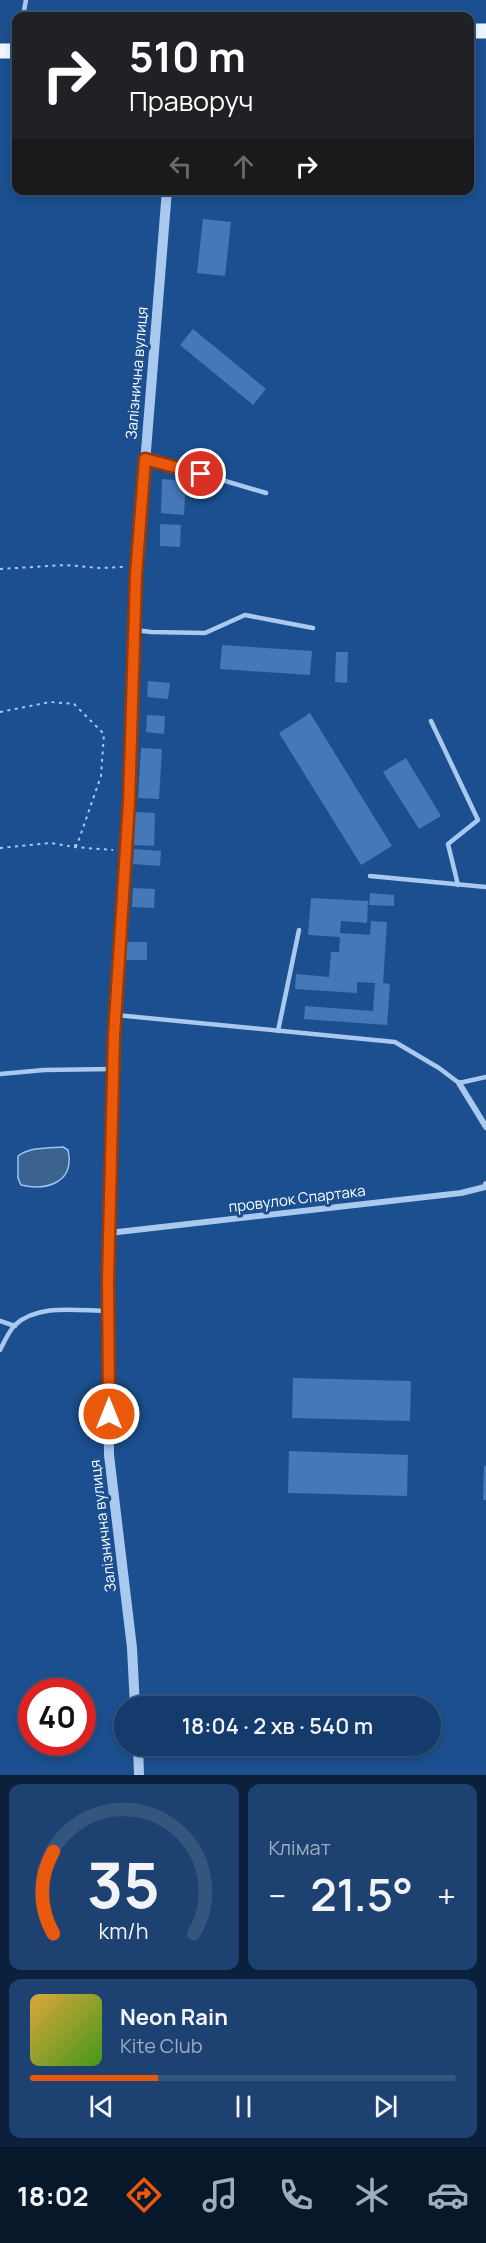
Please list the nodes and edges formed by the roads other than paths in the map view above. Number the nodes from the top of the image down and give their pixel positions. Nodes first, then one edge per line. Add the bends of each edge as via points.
1 (167, 195) edge
2 (145, 459) junction
3 (266, 493) dead end
4 (313, 628) dead end
5 (135, 630) junction
6 (431, 721) dead end
7 (370, 876) dead end
8 (458, 885) junction
9 (486, 887) edge
10 (299, 930) dead end
11 (115, 1015) junction
12 (278, 1031) junction
13 (113, 1069) junction
14 (0, 1074) edge
15 (486, 1077) edge
16 (459, 1083) junction
17 (486, 1127) edge
18 (486, 1184) edge
19 (109, 1233) junction
20 (108, 1311) junction
21 (0, 1321) edge
22 (15, 1326) junction
23 (0, 1350) edge
24 (134, 1696) edge
25 (138, 1756) edge
26 (139, 1775) edge

1 - 2 street, Залізнична вулиця
2 - 3 lane
2 - 5 street, Залізнична вулиця
4 - 5 lane via 245,615 205,633
5 - 11 street, Залізнична вулиця
6 - 8 lane via 478,820 448,844
7 - 8 lane
8 - 9 lane
10 - 12 lane
11 - 12 lane
11 - 13 street, Залізнична вулиця
12 - 16 lane via 395,1042
13 - 14 lane
13 - 19 street, Залізнична вулиця
15 - 16 lane
16 - 17 street
18 - 19 street, провулок Спартака via 461,1192
19 - 20 street, Залізнична вулиця
20 - 22 lane via 56,1309 31,1315
20 - 24 street, Залізнична вулиця via 109,1455
21 - 22 lane
22 - 23 lane
25 - 26 street

